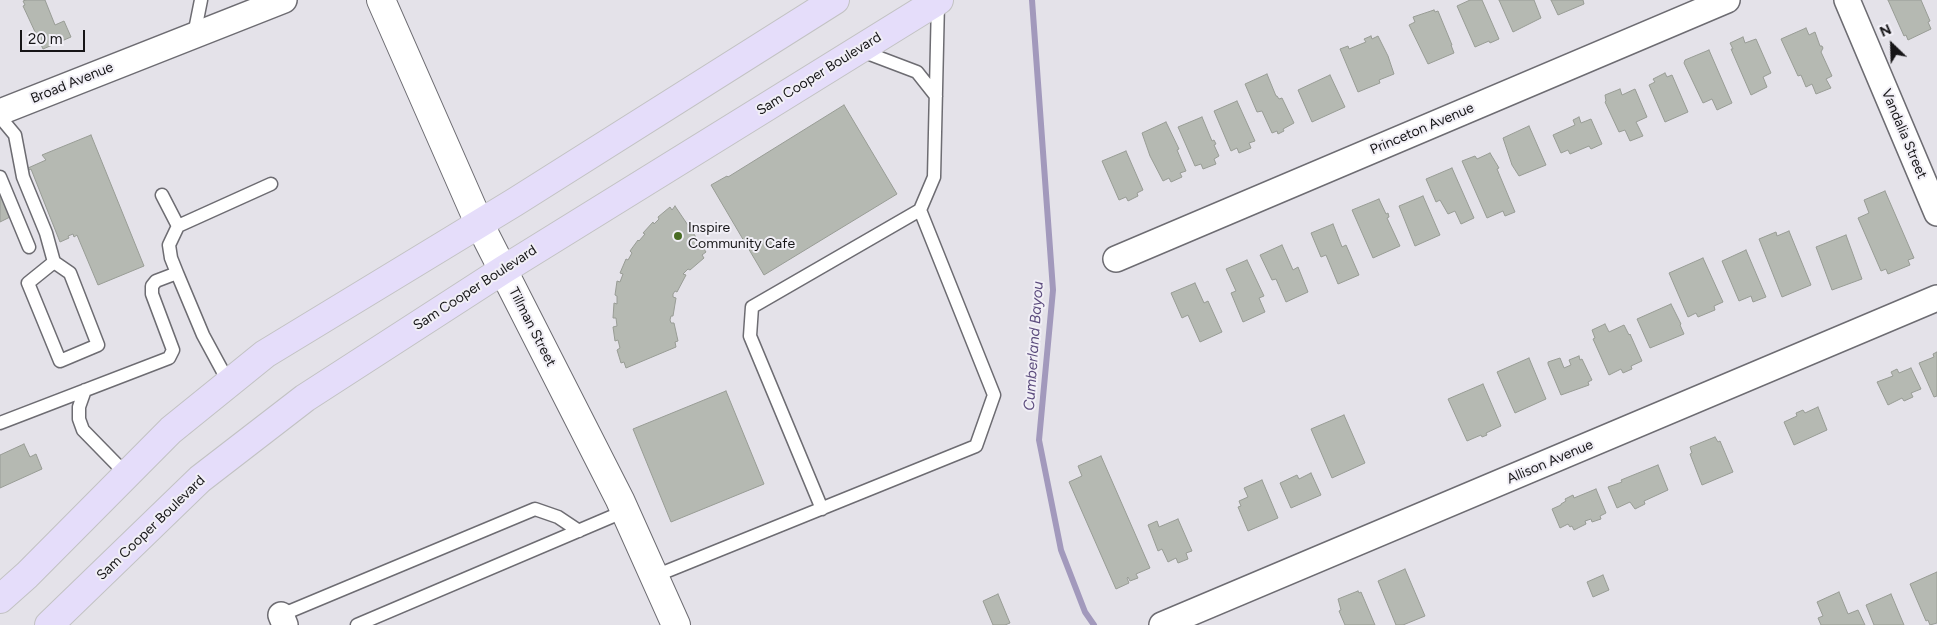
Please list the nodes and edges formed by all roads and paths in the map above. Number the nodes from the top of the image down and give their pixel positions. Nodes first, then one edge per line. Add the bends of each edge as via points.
1 (201, 0) edge
2 (284, 0) edge
3 (381, 0) edge
4 (835, 0) edge
5 (938, 0) edge
6 (1727, 0) edge
7 (1847, 0) edge
8 (194, 35) junction
9 (859, 50) junction
10 (936, 96) junction
11 (0, 112) edge
12 (0, 117) edge
13 (0, 178) edge
14 (271, 184) dead end
15 (162, 195) dead end
16 (920, 210) junction
17 (1937, 213) edge
18 (479, 223) junction
19 (178, 226) junction
20 (29, 247) dead end
21 (1116, 259) dead end
22 (54, 262) junction
23 (503, 270) junction
24 (177, 273) junction
25 (1937, 298) edge
26 (229, 383) junction
27 (86, 390) junction
28 (0, 423) edge
29 (127, 475) junction
30 (822, 509) junction
31 (625, 511) junction
32 (579, 531) junction
33 (655, 576) junction
34 (0, 599) edge
35 (283, 620) edge
36 (49, 625) edge
37 (357, 625) edge
38 (676, 625) edge
39 (1162, 625) edge

1 - 8 lane
2 - 8 street, Broad Avenue
3 - 18 main road, Tillman Street
4 - 18 main road
5 - 9 main road, Sam Cooper Boulevard
5 - 10 lane
6 - 21 street, Princeton Avenue
7 - 17 street, Vandalia Street
8 - 11 street, Broad Avenue
9 - 10 lane via 917,72
9 - 23 main road, Sam Cooper Boulevard
10 - 16 lane via 934,178
12 - 22 lane via 15,135 23,176
13 - 20 lane
14 - 19 lane
15 - 19 lane
16 - 30 lane via 752,307 750,336
16 - 30 lane via 994,395 976,446
18 - 23 main road, Tillman Street
18 - 26 main road via 265,354
19 - 24 lane via 169,245
22 - 22 lane via 70,273 98,345 60,361 28,283
23 - 31 main road, Tillman Street
23 - 36 main road, Sam Cooper Boulevard via 305,398 208,474
24 - 26 lane via 203,335
24 - 27 lane via 156,281 152,286 173,350 169,358
25 - 39 street, Allison Avenue
26 - 29 main road via 171,430
27 - 28 lane
27 - 29 lane via 79,419 83,430
29 - 34 main road
30 - 33 lane
31 - 32 lane
31 - 33 main road, Tillman Street
32 - 35 lane via 558,517 535,509
32 - 37 lane
33 - 38 main road, Tillman Street

